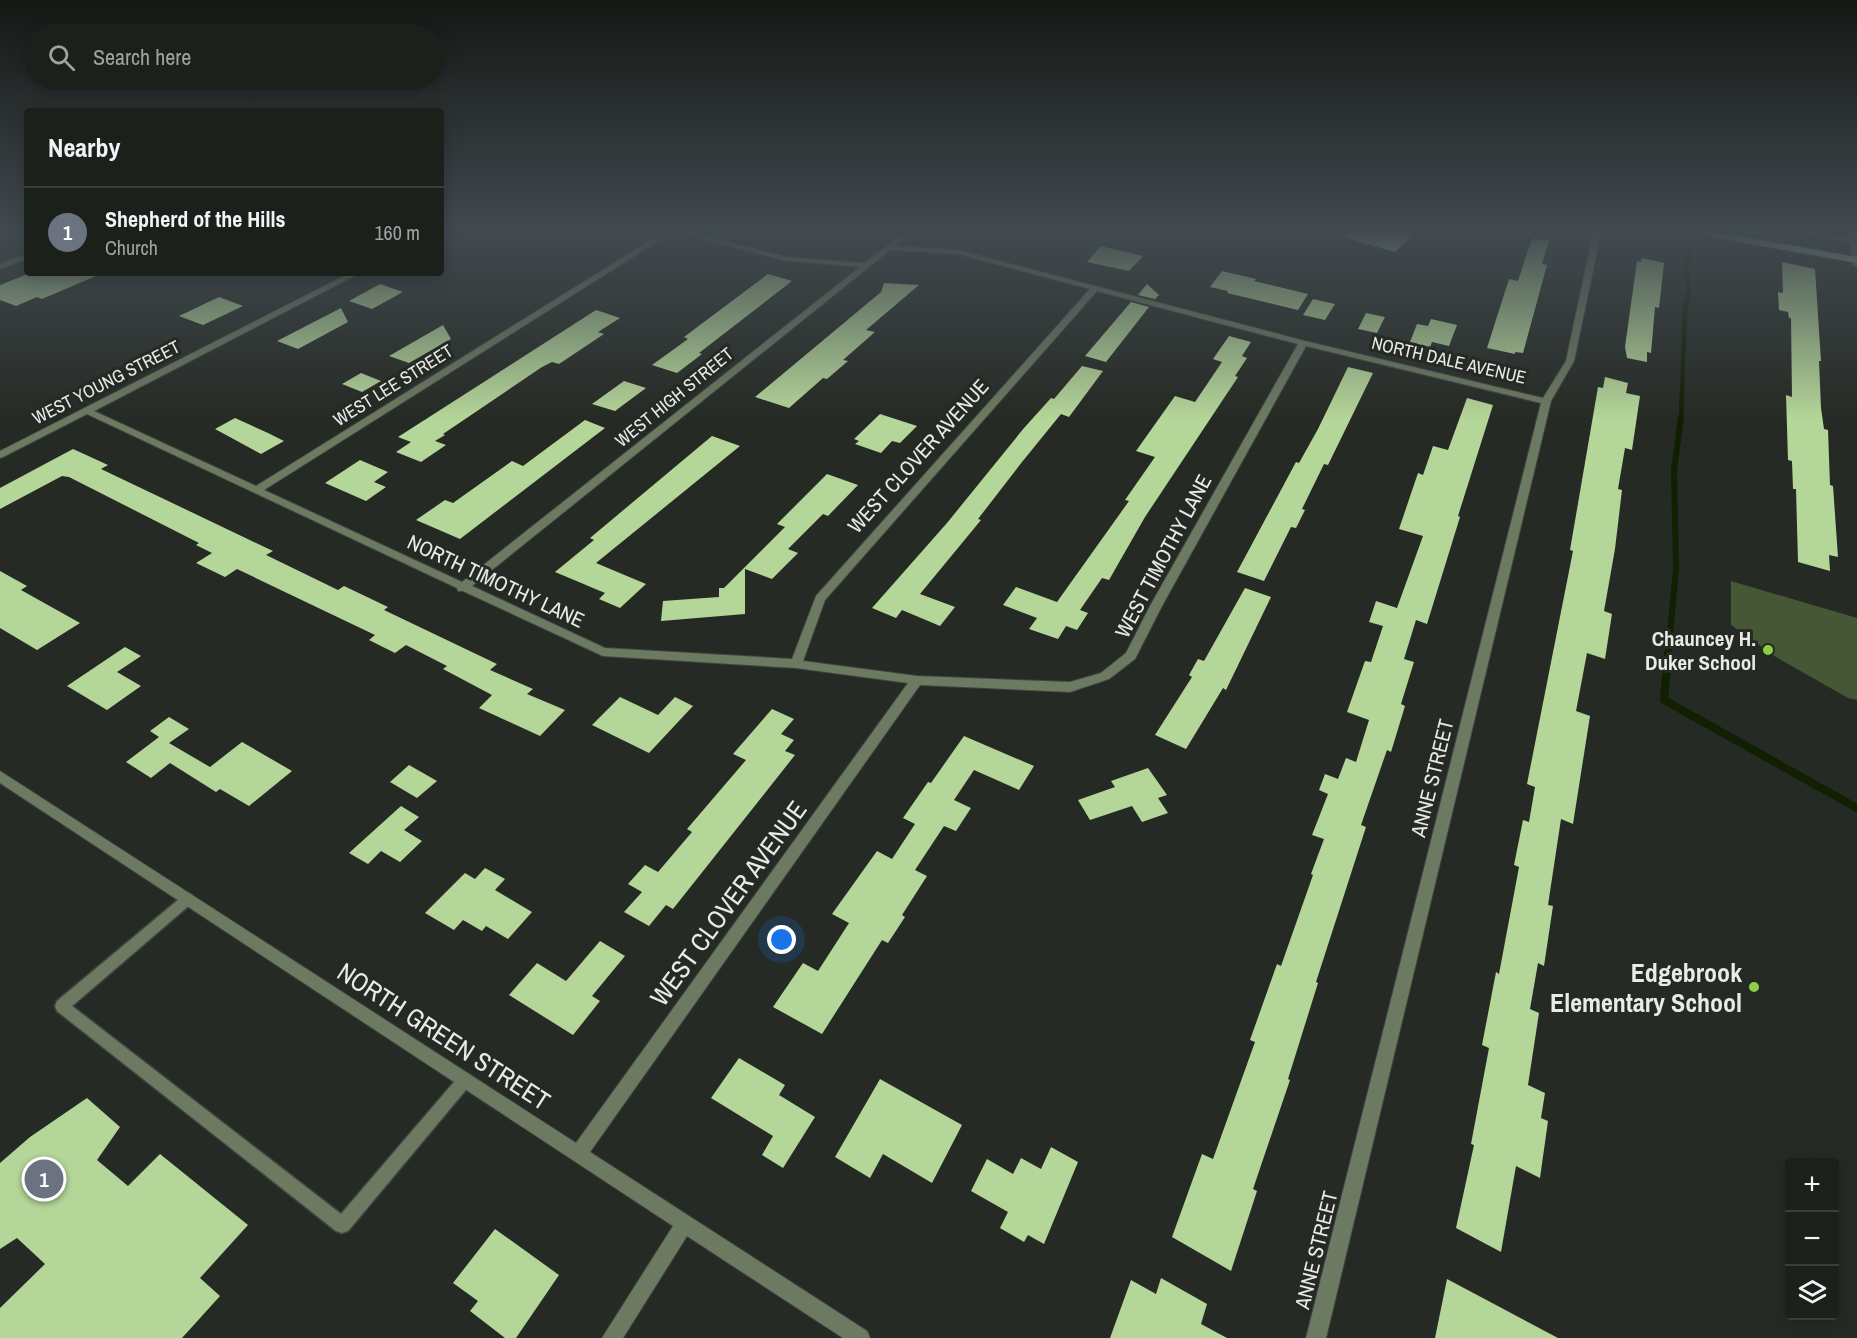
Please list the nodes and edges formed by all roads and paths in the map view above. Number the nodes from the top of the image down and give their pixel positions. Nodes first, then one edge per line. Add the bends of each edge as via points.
1 (312, 295) edge
2 (567, 295) edge
3 (828, 295) edge
4 (1089, 295) edge
5 (1116, 295) edge
6 (1584, 295) edge
7 (1304, 343) junction
8 (1546, 401) junction
9 (87, 411) junction
10 (0, 455) edge
11 (258, 489) junction
12 (462, 588) junction
13 (796, 664) junction
14 (917, 680) junction
15 (0, 776) edge
16 (188, 899) junction
17 (465, 1080) junction
18 (578, 1154) junction
19 (685, 1223) junction
20 (612, 1338) edge
21 (860, 1338) edge
22 (1316, 1338) edge

1 - 9 street, WEST YOUNG STREET
2 - 11 street, WEST LEE STREET
3 - 12 street, WEST HIGH STREET
4 - 13 street, WEST CLOVER AVENUE via 820,599
5 - 7 street, NORTH DALE AVENUE
6 - 8 street, ANNE STREET via 1570,361
7 - 8 street, NORTH DALE AVENUE
7 - 14 street, WEST TIMOTHY LANE via 1131,656 1105,676 1070,687
8 - 22 street, ANNE STREET
9 - 10 street, WEST YOUNG STREET
9 - 11 street, NORTH TIMOTHY LANE
11 - 12 street, NORTH TIMOTHY LANE
12 - 13 street, NORTH TIMOTHY LANE via 603,652
13 - 14 street, NORTH TIMOTHY LANE
14 - 18 street, WEST CLOVER AVENUE
15 - 16 street, NORTH GREEN STREET
16 - 17 street, NORTH GREEN STREET
16 - 17 lane via 62,1006 342,1226
17 - 18 street, NORTH GREEN STREET
18 - 19 street, NORTH GREEN STREET
19 - 20 street
19 - 21 street, NORTH GREEN STREET

